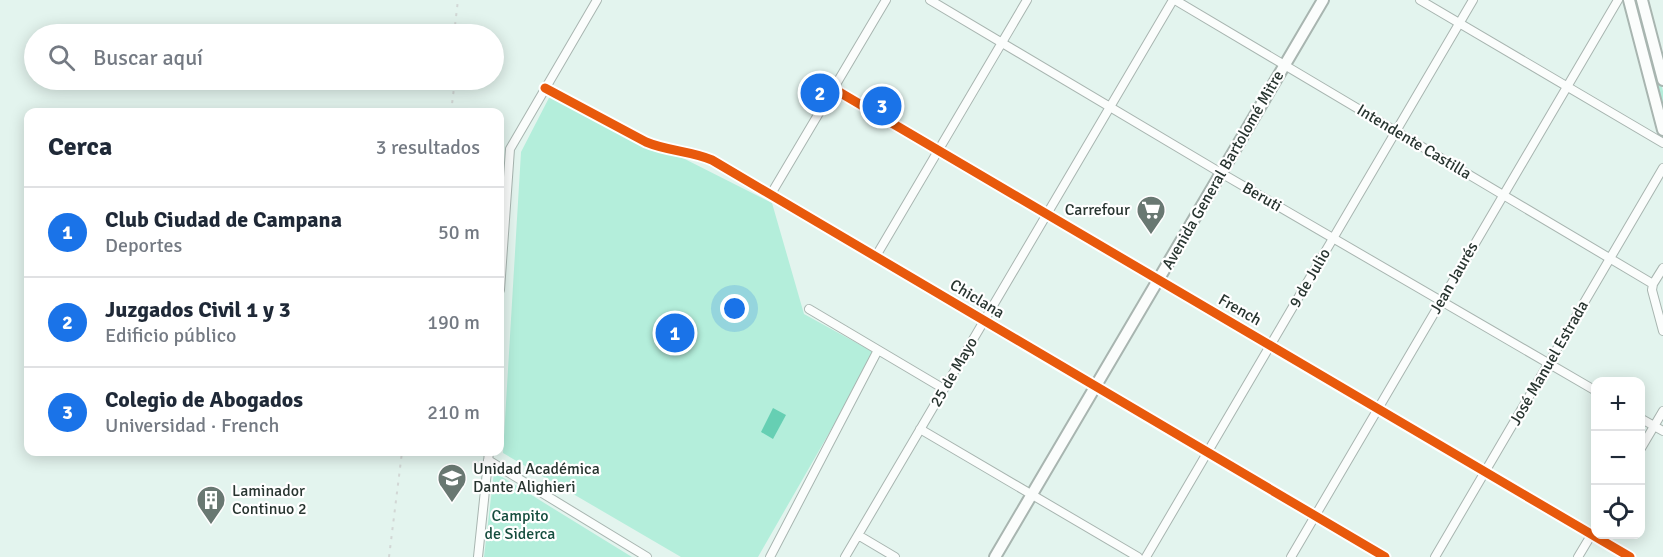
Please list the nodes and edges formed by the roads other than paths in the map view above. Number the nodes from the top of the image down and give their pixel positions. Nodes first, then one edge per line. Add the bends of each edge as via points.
1 (597, 0) edge
2 (886, 0) edge
3 (930, 0) edge
4 (1027, 0) edge
5 (1174, 0) edge
6 (1323, 0) edge
7 (1420, 0) edge
8 (1473, 0) edge
9 (1618, 0) edge
10 (1629, 0) edge
11 (1642, 0) edge
12 (1460, 24) junction
13 (1002, 42) junction
14 (1285, 65) junction
15 (1663, 80) edge
16 (1567, 87) junction
17 (545, 88) junction
18 (834, 89) junction
19 (1110, 106) junction
20 (1663, 130) edge
21 (1396, 132) junction
22 (1663, 143) edge
23 (938, 150) junction
24 (1663, 168) edge
25 (1221, 173) junction
26 (771, 194) junction
27 (1503, 195) junction
28 (1047, 213) junction
29 (504, 234) edge
30 (1333, 238) junction
31 (876, 256) junction
32 (1610, 258) junction
33 (1663, 268) edge
34 (1159, 280) junction
35 (1653, 284) junction
36 (1441, 301) junction
37 (810, 309) dead end
38 (984, 320) junction
39 (1663, 331) edge
40 (1270, 345) junction
41 (878, 351) junction
42 (1548, 364) junction
43 (1096, 386) junction
44 (944, 389) junction
45 (1591, 389) edge
46 (1378, 409) junction
47 (1663, 411) edge
48 (1645, 420) edge
49 (1655, 426) junction
50 (920, 429) junction
51 (1663, 431) edge
52 (1645, 443) edge
53 (1208, 452) junction
54 (488, 456) edge
55 (1485, 472) junction
56 (1032, 495) junction
57 (1315, 516) junction
58 (1591, 530) edge
59 (1591, 534) edge
60 (858, 535) junction
61 (1604, 539) edge
62 (478, 557) edge
63 (647, 557) edge
64 (770, 557) edge
65 (845, 557) edge
66 (895, 557) edge
67 (995, 557) edge
68 (1138, 557) edge
69 (1146, 557) edge
70 (1291, 557) edge
71 (1385, 557) edge
72 (1435, 557) edge
73 (1578, 557) edge
74 (1630, 557) edge

1 - 17 street
2 - 18 street
3 - 13 street, Beruti
4 - 13 street
5 - 14 street, Intendente Castilla
5 - 19 street, 25 de Mayo
6 - 14 main road, Avenida General Bartolomé Mitre
7 - 12 street
8 - 12 street, 9 de Julio
9 - 16 street, Jean Jaurés
10 - 20 main road
11 - 15 main road
12 - 16 street
12 - 21 street, 9 de Julio
13 - 19 street, Beruti
13 - 23 street
14 - 21 street, Intendente Castilla
14 - 25 main road, Avenida General Bartolomé Mitre
16 - 22 street
16 - 27 street, Jean Jaurés
17 - 26 street, Chiclana via 646,142 700,155
17 - 29 street via 510,149
18 - 23 street, French
18 - 26 street
19 - 25 street, Beruti
19 - 28 street, 25 de Mayo
21 - 27 street, Intendente Castilla
21 - 30 street, 9 de Julio
23 - 28 street, French
23 - 31 street
24 - 32 street, José Manuel Estrada
25 - 30 street, Beruti
25 - 34 main road, Avenida General Bartolomé Mitre
26 - 31 street, Chiclana
27 - 32 street, Intendente Castilla
27 - 36 street, Jean Jaurés
28 - 34 street, French
28 - 38 street, 25 de Mayo
30 - 36 street, Beruti
30 - 40 street, 9 de Julio
31 - 38 street, Chiclana
32 - 35 street, Intendente Castilla
32 - 42 street, José Manuel Estrada
33 - 35 street
34 - 40 street, French
34 - 43 main road, Avenida General Bartolomé Mitre
35 - 39 street
36 - 42 street, Beruti
36 - 46 street, Jean Jaurés
37 - 41 street
38 - 43 street, Chiclana
38 - 44 street, 25 de Mayo
40 - 46 street, French
40 - 53 street, 9 de Julio
41 - 44 street
41 - 64 street
42 - 45 street, Beruti
42 - 55 street, José Manuel Estrada
43 - 53 street, Chiclana
43 - 56 main road, Avenida General Bartolomé Mitre
44 - 50 street, 25 de Mayo
46 - 55 street, French
46 - 57 street, Jean Jaurés
47 - 49 street
48 - 49 street
49 - 51 street
49 - 52 street
50 - 56 street
50 - 60 street, 25 de Mayo
53 - 57 street, Chiclana
53 - 69 street, 9 de Julio
54 - 62 street
54 - 63 street
55 - 58 street, French
55 - 72 street, José Manuel Estrada
56 - 67 main road, Avenida General Bartolomé Mitre
56 - 68 street
57 - 70 street, Jean Jaurés
57 - 71 street, Chiclana
59 - 73 street
60 - 65 street, 25 de Mayo
60 - 66 street
61 - 74 street, French

